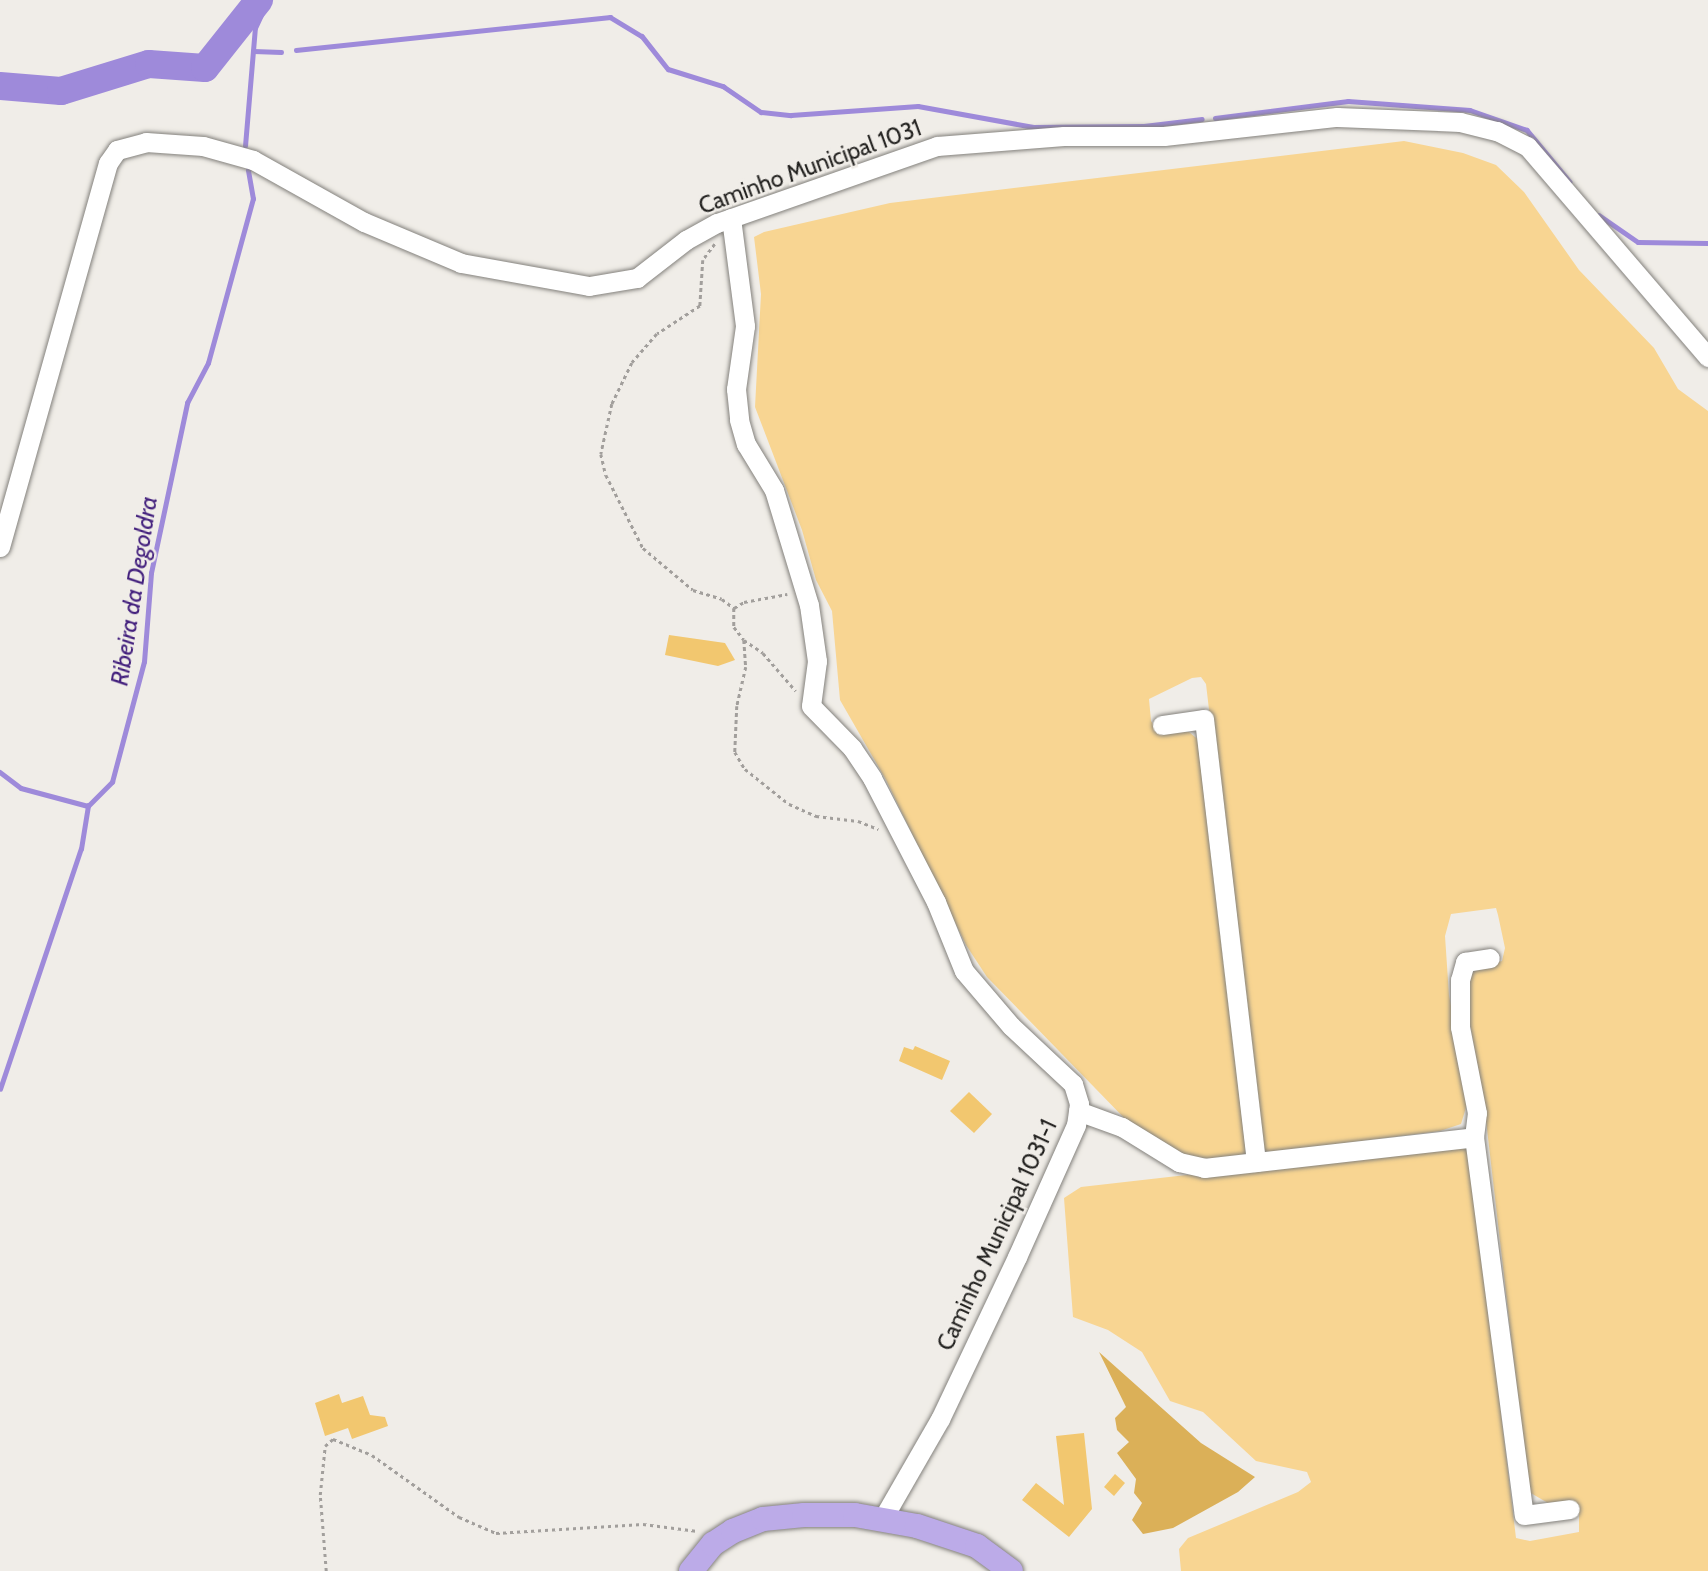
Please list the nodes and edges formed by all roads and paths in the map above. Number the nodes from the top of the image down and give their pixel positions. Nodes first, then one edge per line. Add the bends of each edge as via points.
1 (728, 219) junction
2 (1708, 357) edge
3 (0, 547) edge
4 (809, 605) junction
5 (734, 608) junction
6 (744, 640) junction
7 (811, 706) junction
8 (1162, 724) dead end
9 (906, 844) junction
10 (1490, 958) dead end
11 (1078, 1111) junction
12 (1474, 1137) junction
13 (1256, 1163) junction
14 (1570, 1509) dead end
15 (883, 1518) junction
16 (733, 1531) junction
17 (326, 1571) edge
18 (691, 1571) edge
19 (1012, 1571) edge

1 - 2 street, Caminho Municipal 1031 via 937,146 1064,136 1129,139 1201,134 1337,117 1460,122 1497,131 1527,146
1 - 3 street, Caminho Municipal 1031 via 686,240 637,278 589,286 567,284 443,257 405,236 363,222 233,153 174,142 124,146 108,163
1 - 4 street via 745,326 736,389 739,420 746,444 774,490
1 - 5 path via 703,260 700,306 657,334 632,363 612,404 601,454 624,517 643,548 693,590
4 - 5 path via 777,594
4 - 7 street via 817,661
5 - 6 path via 734,627
6 - 7 path via 763,653
6 - 9 path via 746,667 734,752 745,769 798,808 816,816 858,821
7 - 9 street, Caminho Municipal 1031-1 via 852,748
8 - 13 street via 1203,719
9 - 11 street, Caminho Municipal 1031-1 via 964,971 1011,1026 1073,1084
10 - 12 street via 1465,962 1460,980 1460,1027 1477,1113
11 - 13 street via 1122,1127 1179,1162 1204,1168
11 - 15 street, Caminho Municipal 1031-1 via 1076,1125 940,1419
12 - 13 street
12 - 14 street via 1524,1515
15 - 16 main road via 804,1515 764,1519
15 - 19 main road via 955,1537
16 - 17 path via 643,1524 496,1534 459,1517 372,1455 333,1439 325,1446 320,1494
16 - 18 main road via 713,1544

